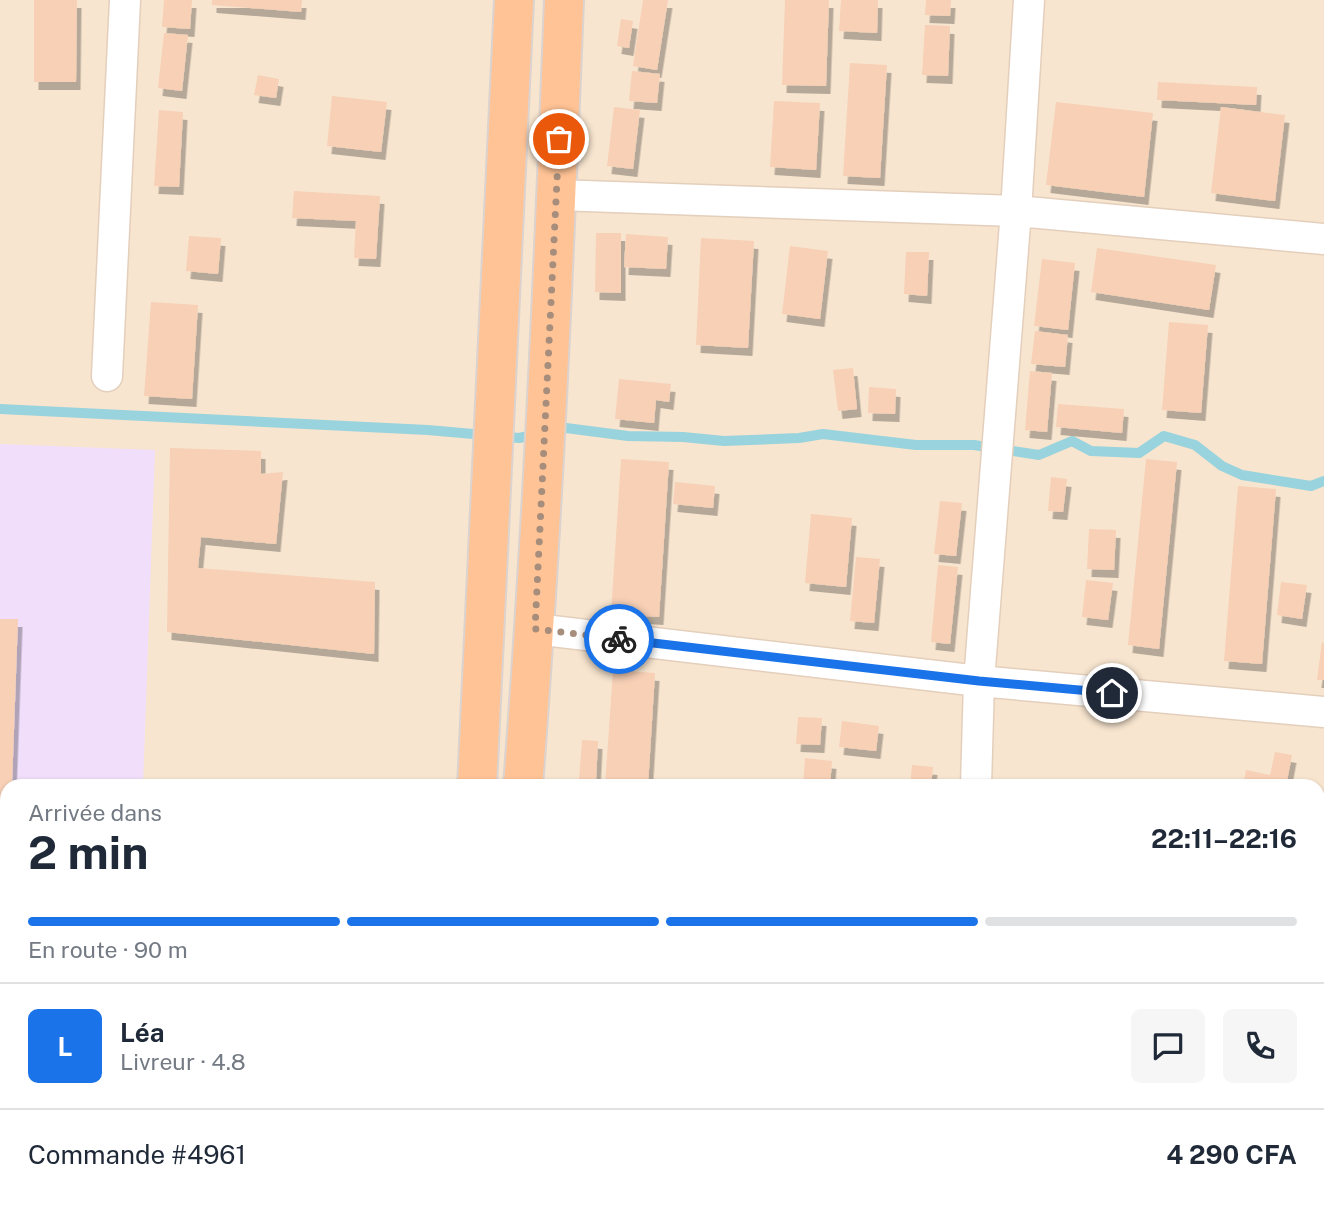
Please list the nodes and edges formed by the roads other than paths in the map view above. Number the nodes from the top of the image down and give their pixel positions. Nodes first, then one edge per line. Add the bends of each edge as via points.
1 (125, 0) edge
2 (514, 0) edge
3 (564, 0) edge
4 (1029, 0) edge
5 (557, 195) junction
6 (1016, 211) junction
7 (1324, 239) edge
8 (107, 376) dead end
9 (535, 629) junction
10 (979, 681) junction
11 (1324, 712) edge
12 (477, 779) edge
13 (524, 779) edge
14 (976, 779) edge

1 - 8 street
2 - 12 highway
3 - 5 highway
4 - 6 street
5 - 6 street
5 - 9 highway
6 - 7 street
6 - 10 street
9 - 10 street
9 - 13 highway
10 - 11 street
10 - 14 street

